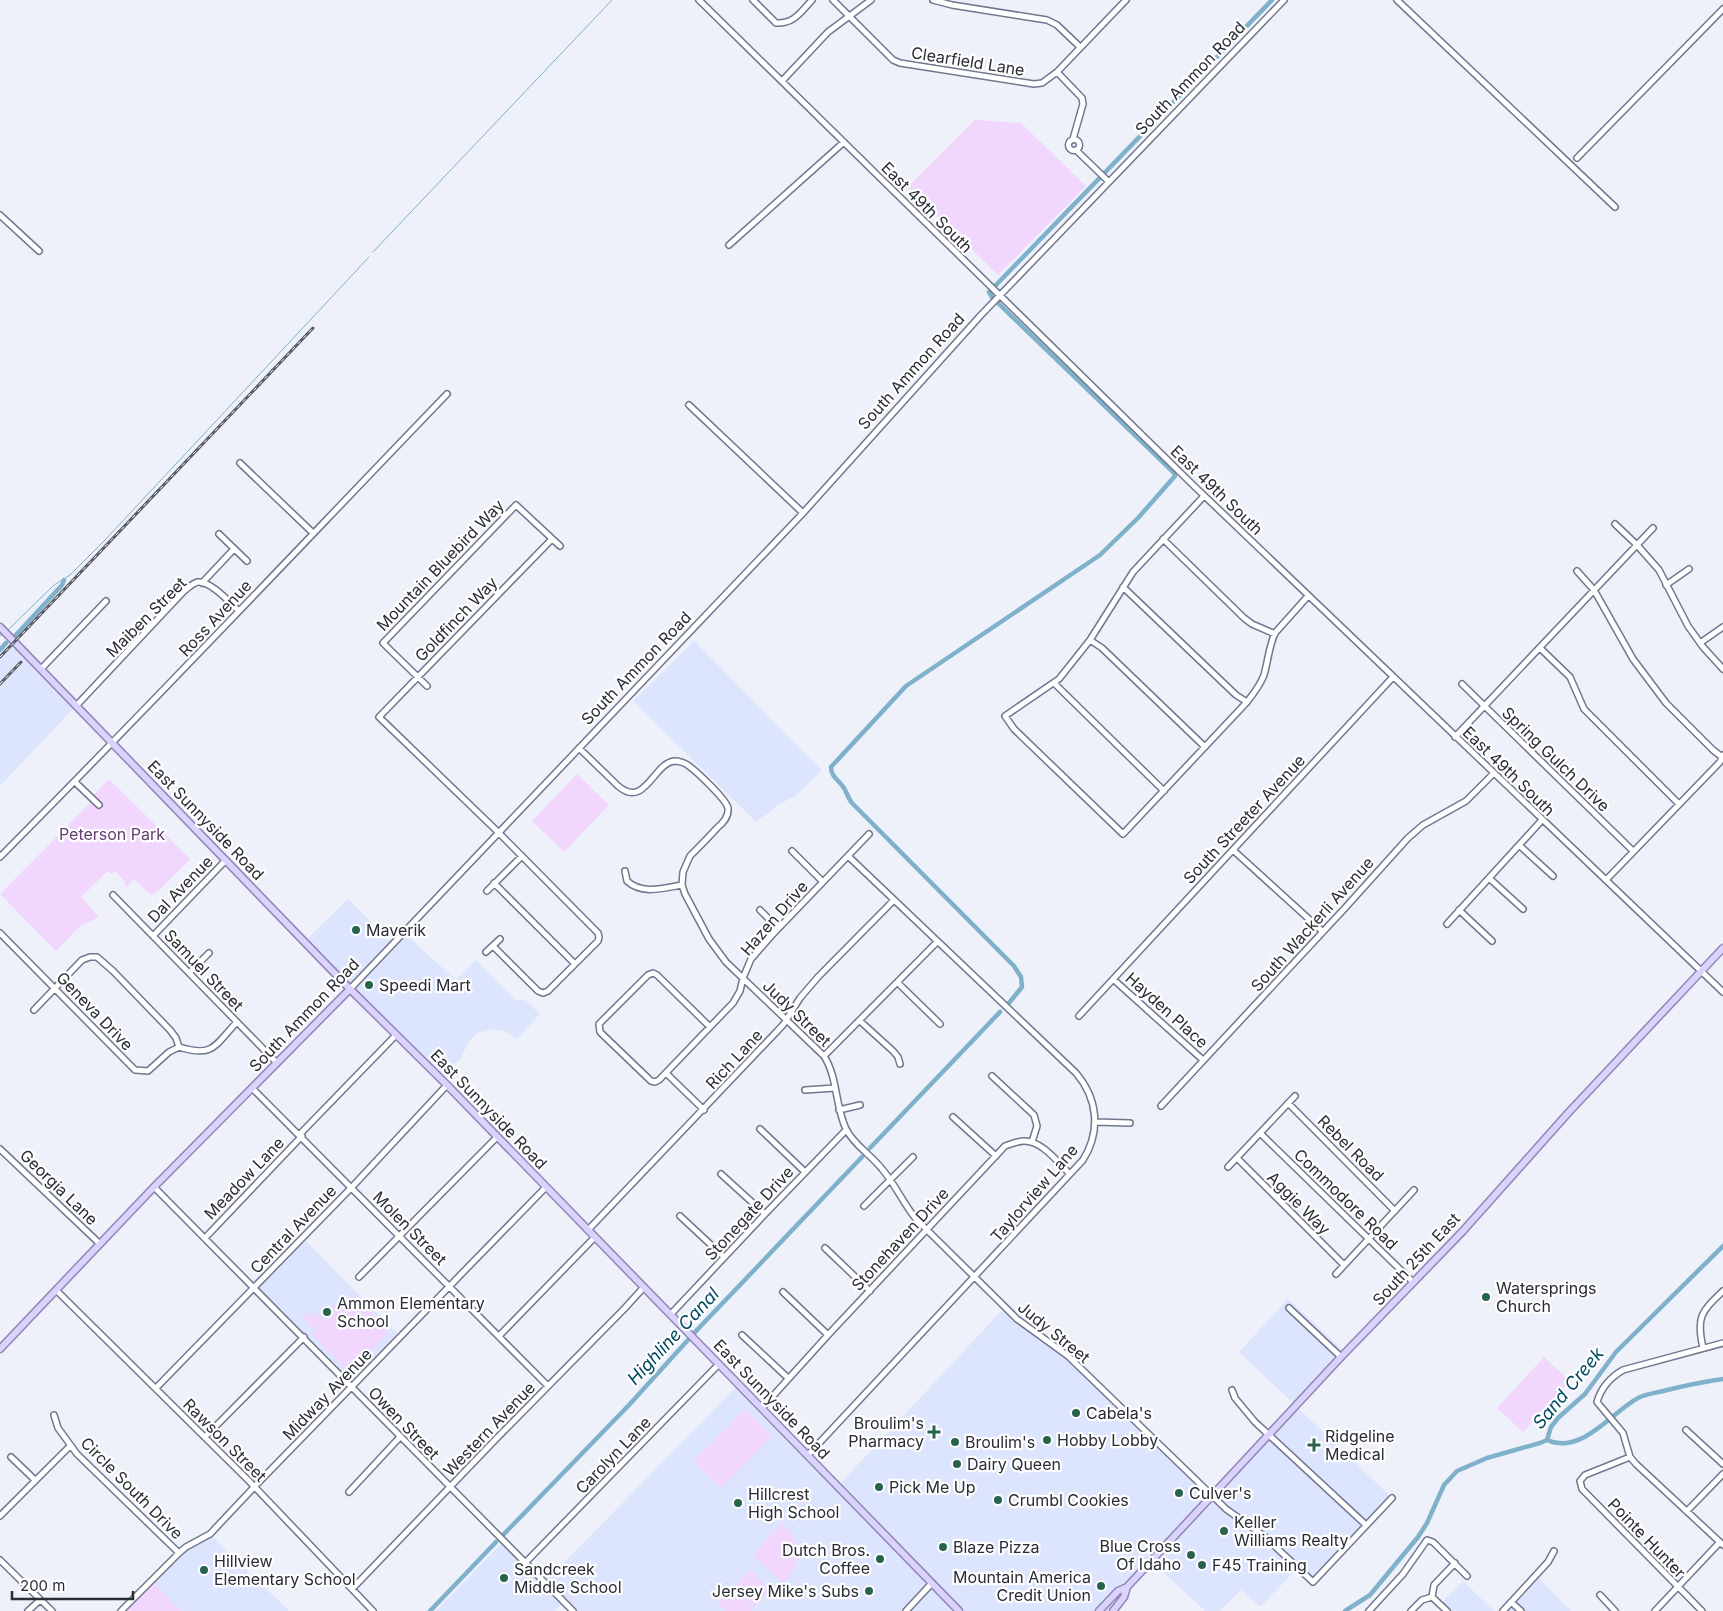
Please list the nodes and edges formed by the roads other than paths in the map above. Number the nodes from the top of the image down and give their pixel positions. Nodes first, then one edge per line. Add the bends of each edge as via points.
1 (699, 0) edge
2 (753, 0) edge
3 (812, 0) edge
4 (833, 0) edge
5 (872, 0) edge
6 (933, 0) edge
7 (1126, 0) edge
8 (1284, 0) edge
9 (1398, 0) edge
10 (1723, 9) edge
11 (849, 16) junction
12 (1080, 47) junction
13 (1057, 72) junction
14 (782, 81) junction
15 (844, 142) junction
16 (1577, 158) dead end
17 (1108, 180) junction
18 (1615, 207) dead end
19 (0, 215) edge
20 (728, 245) dead end
21 (39, 251) dead end
22 (999, 296) junction
23 (447, 394) dead end
24 (689, 405) dead end
25 (240, 463) dead end
26 (1204, 496) junction
27 (802, 512) junction
28 (1615, 524) dead end
29 (1653, 528) dead end
30 (313, 533) junction
31 (219, 534) dead end
32 (1163, 539) junction
33 (552, 540) junction
34 (1638, 545) junction
35 (560, 546) dead end
36 (234, 549) junction
37 (246, 561) dead end
38 (1690, 569) dead end
39 (1577, 570) dead end
40 (202, 582) junction
41 (1666, 585) junction
42 (1124, 587) junction
43 (1594, 590) junction
44 (1308, 596) junction
45 (106, 601) dead end
46 (239, 611) junction
47 (0, 627) edge
48 (1723, 627) edge
49 (1275, 634) junction
50 (1090, 640) junction
51 (1700, 643) junction
52 (1540, 648) junction
53 (41, 669) junction
54 (1723, 669) edge
55 (418, 677) junction
56 (1393, 677) junction
57 (1054, 683) junction
58 (1462, 684) dead end
59 (427, 686) dead end
60 (1247, 702) junction
61 (76, 706) junction
62 (1485, 706) junction
63 (1456, 737) junction
64 (112, 742) junction
65 (1205, 747) junction
66 (579, 748) junction
67 (1723, 756) edge
68 (1494, 774) junction
69 (74, 782) junction
70 (1164, 791) junction
71 (99, 804) dead end
72 (1679, 804) junction
73 (1542, 820) junction
74 (498, 832) junction
75 (869, 834) dead end
76 (1519, 845) junction
77 (1233, 850) junction
78 (1633, 851) junction
79 (792, 852) dead end
80 (522, 856) junction
81 (848, 856) junction
82 (0, 857) edge
83 (226, 860) junction
84 (624, 871) dead end
85 (1553, 876) dead end
86 (1489, 878) junction
87 (1606, 880) junction
88 (823, 882) junction
89 (494, 884) junction
90 (682, 885) junction
91 (487, 890) dead end
92 (113, 895) dead end
93 (894, 900) junction
94 (1523, 909) dead end
95 (760, 910) dead end
96 (1459, 910) junction
97 (1447, 924) dead end
98 (778, 928) junction
99 (1322, 931) junction
100 (0, 933) edge
101 (153, 936) junction
102 (500, 939) dead end
103 (1492, 941) dead end
104 (936, 942) junction
105 (493, 946) junction
106 (1723, 948) edge
107 (486, 952) dead end
108 (209, 953) dead end
109 (575, 964) junction
110 (1701, 971) junction
111 (189, 973) junction
112 (743, 978) junction
113 (1114, 979) junction
114 (898, 983) junction
115 (56, 988) junction
116 (350, 989) junction
117 (1723, 992) edge
118 (34, 1010) dead end
119 (1080, 1016) dead end
120 (788, 1020) junction
121 (860, 1021) junction
122 (238, 1022) junction
123 (940, 1024) dead end
124 (710, 1027) junction
125 (396, 1035) junction
126 (179, 1048) junction
127 (824, 1056) junction
128 (1203, 1060) junction
129 (277, 1063) junction
130 (900, 1064) dead end
131 (666, 1073) junction
132 (992, 1076) dead end
133 (446, 1085) junction
134 (252, 1088) junction
135 (835, 1088) junction
136 (806, 1090) dead end
137 (1295, 1096) dead end
138 (1288, 1103) junction
139 (860, 1105) dead end
140 (1161, 1106) dead end
141 (704, 1110) junction
142 (840, 1110) junction
143 (953, 1117) dead end
144 (1095, 1122) junction
145 (1130, 1123) dead end
146 (760, 1129) dead end
147 (846, 1130) junction
148 (1260, 1133) junction
149 (301, 1135) junction
150 (497, 1137) junction
151 (1032, 1142) junction
152 (0, 1149) edge
153 (996, 1156) junction
154 (913, 1157) dead end
155 (1237, 1158) junction
156 (1228, 1168) dead end
157 (805, 1172) junction
158 (721, 1174) dead end
159 (1070, 1174) junction
160 (889, 1180) junction
161 (352, 1186) junction
162 (154, 1187) junction
163 (546, 1187) junction
164 (1414, 1190) dead end
165 (864, 1206) dead end
166 (1395, 1211) junction
167 (765, 1214) junction
168 (680, 1216) dead end
169 (588, 1230) junction
170 (926, 1230) junction
171 (400, 1236) junction
172 (595, 1237) junction
173 (204, 1238) junction
174 (1369, 1239) junction
175 (100, 1244) junction
176 (825, 1248) dead end
177 (724, 1258) junction
178 (1344, 1265) junction
179 (1336, 1274) dead end
180 (359, 1277) dead end
181 (974, 1278) junction
182 (1413, 1282) junction
183 (449, 1286) junction
184 (254, 1287) junction
185 (644, 1287) junction
186 (56, 1290) junction
187 (870, 1291) junction
188 (1723, 1291) edge
189 (783, 1292) dead end
190 (1289, 1308) dead end
191 (671, 1314) junction
192 (828, 1334) junction
193 (742, 1335) dead end
194 (499, 1336) junction
195 (304, 1337) junction
196 (1723, 1343) edge
197 (0, 1348) edge
198 (1703, 1348) junction
199 (1341, 1357) junction
200 (719, 1364) junction
201 (788, 1378) junction
202 (352, 1386) junction
203 (548, 1386) junction
204 (156, 1388) junction
205 (1232, 1390) dead end
206 (762, 1408) junction
207 (54, 1415) dead end
208 (1686, 1430) dead end
209 (1269, 1434) junction
210 (400, 1436) junction
211 (205, 1437) junction
212 (70, 1446) junction
213 (808, 1455) junction
214 (11, 1457) dead end
215 (1630, 1457) junction
216 (1723, 1464) edge
217 (1723, 1474) edge
218 (34, 1480) junction
219 (254, 1487) junction
220 (450, 1488) junction
221 (349, 1492) dead end
222 (1212, 1496) junction
223 (1392, 1498) dead end
224 (1687, 1511) junction
225 (0, 1516) edge
226 (1366, 1525) junction
227 (1722, 1544) edge
228 (1554, 1551) dead end
229 (179, 1553) junction
230 (0, 1560) edge
231 (1455, 1563) junction
232 (525, 1564) junction
233 (1467, 1576) dead end
234 (932, 1583) junction
235 (1127, 1587) junction
236 (1678, 1587) junction
237 (352, 1589) junction
238 (1600, 1595) dead end
239 (1432, 1597) junction
240 (40, 1600) junction
241 (1511, 1602) junction
242 (28, 1611) edge
243 (52, 1611) edge
244 (121, 1611) edge
245 (374, 1611) edge
246 (573, 1611) edge
247 (906, 1611) edge
248 (959, 1611) edge
249 (1099, 1611) edge
250 (1113, 1611) edge
251 (1369, 1611) edge
252 (1411, 1611) edge
253 (1446, 1611) edge
254 (1503, 1611) edge
255 (1520, 1611) edge
256 (1615, 1611) edge
257 (1655, 1611) edge
258 (1702, 1611) edge

1 - 14 street, East 49th South
2 - 3 street via 776,23 784,24 793,21
4 - 11 street, Clearfield Lane
5 - 11 street
6 - 12 street via 1047,20
7 - 12 street
8 - 17 street, South Ammon Road
9 - 18 street
10 - 16 street
11 - 13 street, Clearfield Lane via 893,60 900,63 1034,84 1042,83
11 - 14 street via 828,32
12 - 13 street
13 - 17 street via 1082,98 1073,139 1080,144 1076,150
14 - 15 street, East 49th South
15 - 20 street
15 - 22 street, East 49th South
17 - 22 street, South Ammon Road
19 - 21 street
22 - 26 street, East 49th South
22 - 27 street, South Ammon Road
23 - 30 street, Ross Avenue
24 - 27 street
25 - 30 street
26 - 32 street
26 - 44 street, East 49th South
27 - 66 street, South Ammon Road
28 - 34 street
29 - 34 street
30 - 46 street, Ross Avenue
31 - 36 street
32 - 42 street
32 - 49 street via 1244,618
33 - 35 street
33 - 55 street, Goldfinch Way
33 - 55 street, Mountain Bluebird Way via 516,505 382,643
34 - 41 street
34 - 43 street
36 - 37 street
36 - 40 street
38 - 41 street
39 - 43 street
40 - 46 street, Maiben Street
40 - 61 street, Maiben Street via 184,591
41 - 51 street
42 - 50 street
42 - 60 street
43 - 52 street
43 - 67 street via 1633,659 1666,703
44 - 49 street
44 - 56 street, East 49th South
45 - 53 street
46 - 64 street, Ross Avenue
47 - 53 main road, East Sunnyside Road
48 - 51 street
49 - 60 street via 1264,676
50 - 57 street
50 - 65 street
51 - 54 street
52 - 62 street
52 - 72 street via 1570,677 1584,709
53 - 61 main road, East Sunnyside Road
55 - 59 street
55 - 74 street, Goldfinch Way via 379,717
56 - 63 street, East 49th South
56 - 77 street, South Streeter Avenue
57 - 70 street
57 - 70 street via 1006,716 1014,729 1123,834
58 - 62 street, Spring Gulch Drive
60 - 65 street
61 - 64 main road, East Sunnyside Road
62 - 63 street
62 - 78 street, Spring Gulch Drive
63 - 68 street, East 49th South
64 - 69 street, Ross Avenue
64 - 83 main road, East Sunnyside Road
65 - 70 street
66 - 74 street, South Ammon Road
66 - 90 street via 625,791 639,791 668,764 679,762 690,766 724,801 728,808 725,820 690,856
67 - 72 street
68 - 73 street, East 49th South
68 - 99 street, South Wackerli Avenue via 1466,801 1429,821 1408,838
69 - 71 street
69 - 82 street, Ross Avenue
72 - 78 street
73 - 76 street
73 - 87 street, East 49th South
74 - 80 street
74 - 116 street, South Ammon Road
75 - 81 street, Hazen Drive
76 - 85 street
76 - 86 street
77 - 99 street
77 - 113 street, South Streeter Avenue
78 - 87 street
79 - 88 street
80 - 89 street
80 - 109 street via 598,933 598,941
81 - 88 street, Hazen Drive
81 - 93 street, Taylorview Lane
83 - 101 street, Dal Avenue
83 - 116 main road, East Sunnyside Road
84 - 90 street via 627,881 638,888
86 - 94 street
86 - 96 street
87 - 110 street, East 49th South
88 - 98 street, Hazen Drive
89 - 91 street
89 - 109 street
90 - 112 street, Judy Street via 709,939
92 - 101 street, Samuel Street
93 - 104 street, Taylorview Lane
93 - 120 street, Rich Lane via 818,977 800,998
95 - 98 street
96 - 97 street
96 - 103 street
98 - 112 street, Hazen Drive via 752,959
99 - 128 street, South Wackerli Avenue
100 - 115 street, Geneva Drive
101 - 111 street, Samuel Street
102 - 105 street
104 - 114 street
104 - 144 street, Taylorview Lane via 1080,1078 1092,1101
105 - 107 street
105 - 109 street via 543,993
106 - 110 main road, South 25th East
108 - 111 street
110 - 117 street, East 49th South
110 - 182 main road, South 25th East
111 - 122 street, Samuel Street
112 - 120 street, Judy Street
112 - 124 street, Hazen Drive via 733,1003
113 - 119 street, South Streeter Avenue
113 - 128 street, Hayden Place
114 - 121 street
114 - 123 street
115 - 118 street
115 - 126 street, Geneva Drive via 135,1070 148,1072 169,1052
115 - 126 street via 82,960 90,957 101,959 170,1030
116 - 125 main road, East Sunnyside Road
116 - 129 main road, South Ammon Road
120 - 127 street, Judy Street
120 - 141 street, Rich Lane
121 - 127 street
121 - 130 street via 893,1051
122 - 126 street via 211,1050 192,1052
122 - 129 street, Samuel Street
124 - 131 street, Hazen Drive
124 - 131 street via 653,973 599,1024 600,1032 651,1081 656,1082
125 - 133 main road, East Sunnyside Road
125 - 149 street, Meadow Lane
127 - 135 street, Judy Street
128 - 140 street, South Wackerli Avenue
129 - 134 main road, South Ammon Road
131 - 141 street
132 - 151 street via 1034,1115 1037,1126
133 - 150 main road, East Sunnyside Road
133 - 161 street, Central Avenue
134 - 149 street, Molen Street
134 - 162 main road, South Ammon Road
135 - 136 street
135 - 142 street, Judy Street
137 - 138 street
138 - 148 street
138 - 166 street, Rebel Road
139 - 142 street
141 - 169 street, Rich Lane
142 - 147 street, Judy Street
143 - 153 street
144 - 145 street
144 - 159 street, Taylorview Lane via 1087,1154
146 - 157 street
147 - 157 street, Stonegate Drive
147 - 160 street, Judy Street via 883,1169
148 - 155 street
148 - 174 street, Commodore Road
149 - 161 street, Molen Street
149 - 173 street, Meadow Lane
150 - 163 main road, East Sunnyside Road
150 - 171 street
151 - 153 street, Stonehaven Drive via 1005,1146
151 - 159 street
152 - 175 street, Georgia Lane
153 - 170 street, Stonehaven Drive
154 - 160 street
155 - 156 street
155 - 178 street, Aggie Way
157 - 167 street, Stonegate Drive
158 - 167 street
159 - 181 street, Taylorview Lane
160 - 165 street
160 - 170 street, Judy Street
161 - 171 street, Molen Street
161 - 184 street, Central Avenue
162 - 173 street, Owen Street
162 - 175 main road, South Ammon Road
163 - 169 main road, East Sunnyside Road
163 - 183 street, Midway Avenue
164 - 166 street
166 - 174 street
167 - 177 street, Stonegate Drive
168 - 177 street
169 - 172 main road, East Sunnyside Road
170 - 181 street, Judy Street
170 - 187 street, Stonehaven Drive
171 - 180 street
171 - 183 street, Molen Street
172 - 185 main road, East Sunnyside Road
172 - 194 street
173 - 184 street, Owen Street
174 - 178 street
174 - 182 street, Commodore Road
175 - 186 main road, South Ammon Road
176 - 187 street
177 - 191 street, Stonegate Drive
178 - 179 street
181 - 213 street, Taylorview Lane
181 - 222 street, Judy Street via 1016,1319 1068,1356
182 - 199 main road, South 25th East
183 - 194 street, Molen Street
183 - 202 street, Midway Avenue
184 - 195 street, Owen Street
184 - 204 street, Central Avenue
185 - 191 main road, East Sunnyside Road
185 - 203 street, Western Avenue
186 - 197 main road, South Ammon Road
186 - 204 street, Rawson Street
187 - 192 street, Stonehaven Drive
188 - 198 street via 1702,1314 1699,1324
189 - 192 street
190 - 199 street
191 - 200 main road, East Sunnyside Road
192 - 201 street, Stonehaven Drive
193 - 201 street
194 - 203 street, Molen Street
195 - 202 street, Owen Street
195 - 211 street
196 - 198 street
198 - 215 street via 1612,1376 1597,1402 1623,1433
199 - 209 main road, South 25th East
200 - 206 main road, East Sunnyside Road
200 - 232 street, Carolyn Lane
201 - 206 street, Stonehaven Drive
202 - 210 street, Owen Street
202 - 219 street, Midway Avenue
203 - 220 street, Western Avenue
204 - 211 street, Rawson Street
205 - 209 street via 1245,1411
206 - 213 main road, East Sunnyside Road
207 - 212 street, Circle South Drive
208 - 216 street
209 - 222 main road, South 25th East
209 - 226 street
210 - 220 street, Owen Street
210 - 221 street
211 - 219 street, Rawson Street
212 - 218 street
212 - 229 street, Circle South Drive
213 - 234 main road, East Sunnyside Road
214 - 218 street
215 - 224 street
215 - 236 street, Pointe Hunter via 1585,1476 1580,1481 1582,1489
217 - 224 street
218 - 225 street
219 - 229 street, Midway Avenue via 210,1534
219 - 237 street, Rawson Street
220 - 232 street, Owen Street
220 - 237 street, Western Avenue
222 - 226 street, Judy Street via 1264,1536 1313,1582
222 - 235 main road, South 25th East
223 - 226 street
224 - 227 street
227 - 236 street
228 - 241 street via 1548,1562
229 - 244 street, Midway Avenue
230 - 240 street
231 - 233 street
231 - 239 street via 1434,1585
231 - 251 street via 1434,1542 1427,1540 1403,1574
232 - 246 street, Owen Street
234 - 247 street
234 - 248 main road, East Sunnyside Road
235 - 249 main road, South 25th East via 1118,1591
235 - 250 main road, South 25th East
236 - 257 street
236 - 258 street, Pointe Hunter
237 - 245 street, Rawson Street
238 - 256 street
239 - 252 street via 1422,1600
239 - 253 street
240 - 242 street
240 - 243 street
241 - 254 street
241 - 255 street

